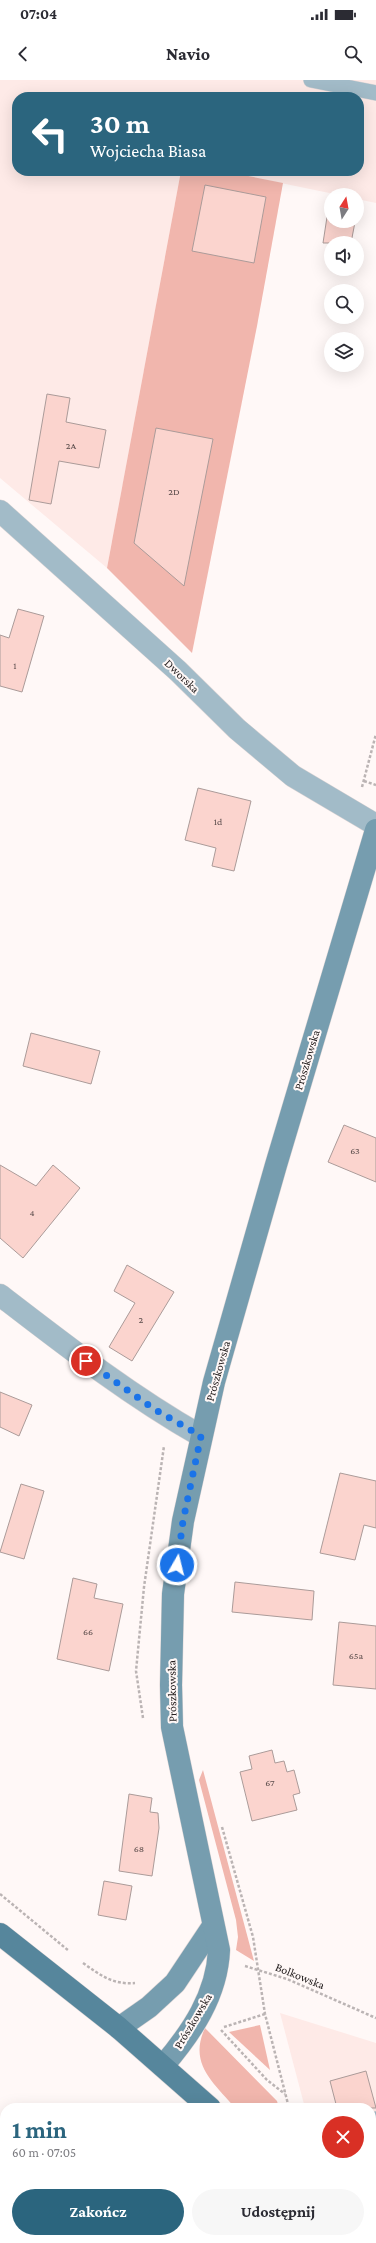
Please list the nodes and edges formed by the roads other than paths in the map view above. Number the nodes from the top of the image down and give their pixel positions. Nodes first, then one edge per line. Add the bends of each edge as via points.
1 (311, 80) edge
2 (376, 93) edge
3 (0, 511) edge
4 (376, 825) edge
5 (376, 830) edge
6 (0, 1295) edge
7 (201, 1436) junction
8 (213, 1926) junction
9 (0, 1934) edge
10 (119, 2028) junction
11 (163, 2066) junction
12 (204, 2103) edge

1 - 2 lane
3 - 4 street, Dworska via 172,666 237,729 293,776
5 - 7 main road, Prószkowska via 276,1165
6 - 7 street via 116,1384
7 - 8 main road, Prószkowska via 183,1521 173,1594 172,1727
8 - 10 main road via 170,1988
8 - 11 main road, Prószkowska via 219,1950 213,1988 201,2014 179,2048
9 - 10 main road
10 - 11 main road
11 - 12 main road

